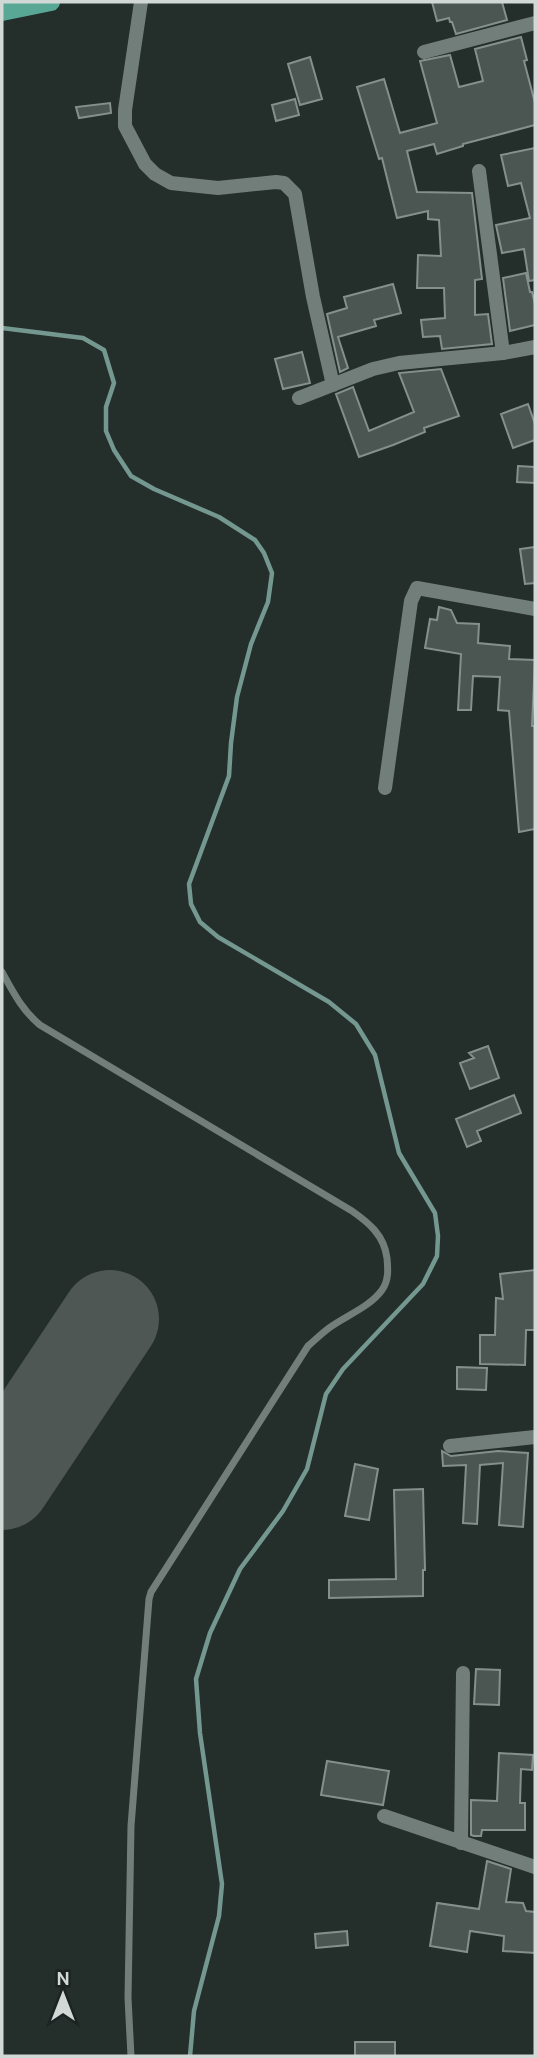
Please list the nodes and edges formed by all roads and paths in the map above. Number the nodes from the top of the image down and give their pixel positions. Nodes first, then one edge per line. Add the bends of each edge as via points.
1 (51, 2) edge
2 (141, 2) edge
3 (2, 12) edge
4 (535, 23) edge
5 (425, 52) dead end
6 (479, 171) dead end
7 (535, 347) edge
8 (503, 353) junction
9 (333, 385) junction
10 (299, 398) dead end
11 (535, 609) edge
12 (385, 788) dead end
13 (2, 972) edge
14 (535, 1437) edge
15 (450, 1446) dead end
16 (463, 1673) dead end
17 (384, 1816) dead end
18 (461, 1843) junction
19 (535, 1867) edge
20 (131, 2056) edge

1 - 3 main road
2 - 9 street via 125,126 145,164 170,183 218,188 276,181 292,188
4 - 5 street
6 - 8 street
7 - 8 street
8 - 9 street via 400,362
9 - 10 street
11 - 12 street via 417,588 411,601
13 - 20 lane via 16,999 40,1025 352,1211 380,1236 386,1253 388,1275 383,1289 308,1346 152,1592 131,1826
14 - 15 street
16 - 18 street
17 - 18 street
18 - 19 street

